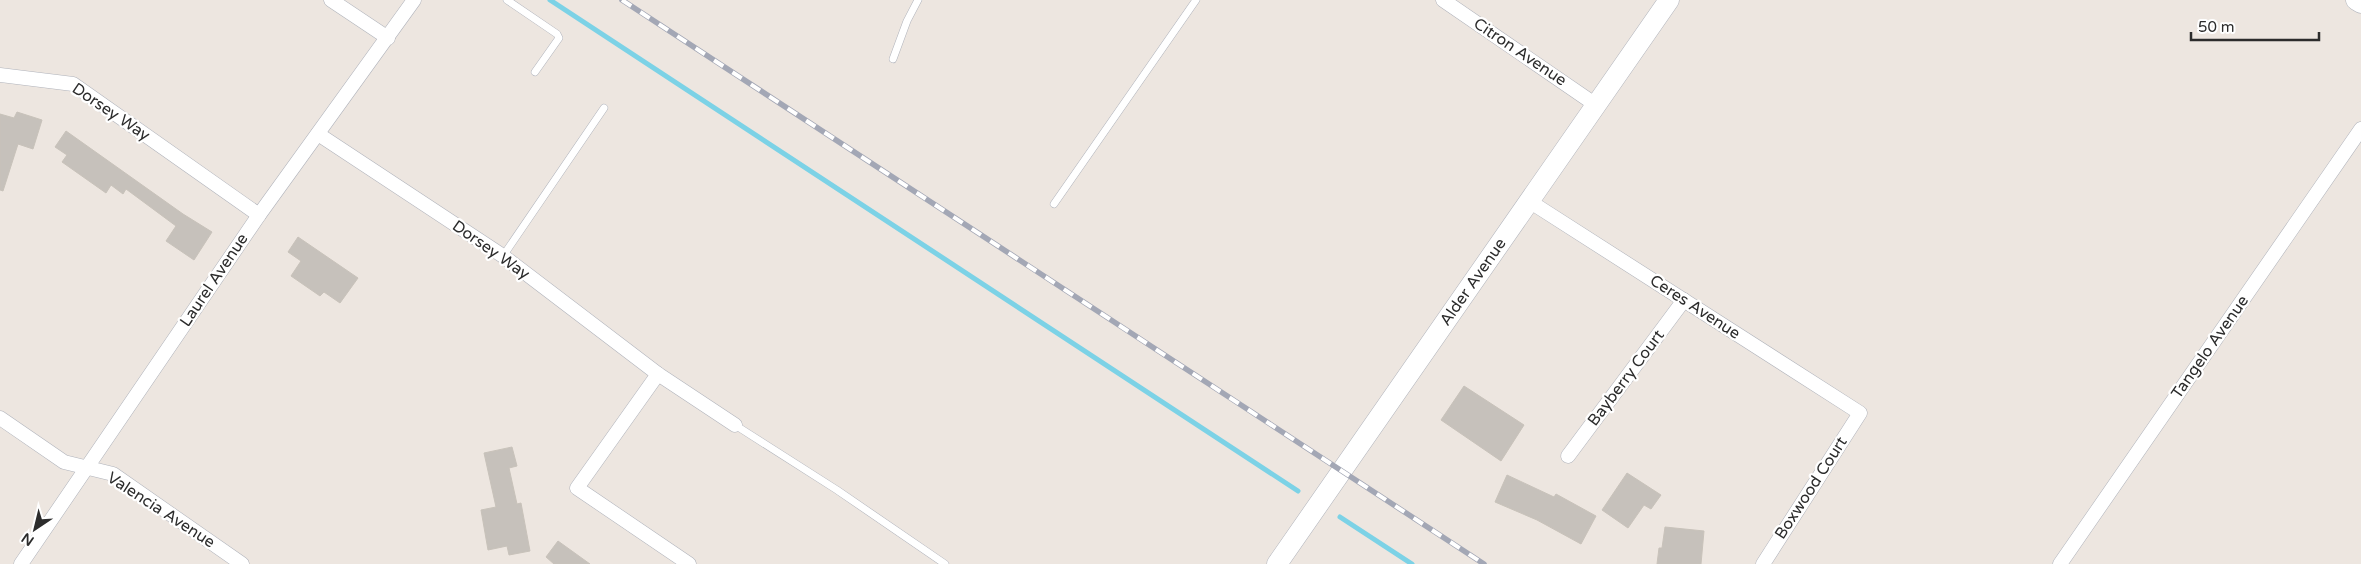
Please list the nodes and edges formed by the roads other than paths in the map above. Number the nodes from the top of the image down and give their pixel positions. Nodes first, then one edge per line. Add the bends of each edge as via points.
1 (331, 0) edge
2 (414, 0) edge
3 (508, 0) edge
4 (918, 0) edge
5 (1196, 0) edge
6 (1443, 0) edge
7 (1669, 0) edge
8 (2356, 0) edge
9 (2361, 3) edge
10 (388, 38) junction
11 (894, 59) dead end
12 (535, 72) dead end
13 (0, 75) edge
14 (1596, 105) junction
15 (604, 108) dead end
16 (2361, 129) edge
17 (318, 134) junction
18 (1529, 202) junction
19 (1054, 204) dead end
20 (258, 215) junction
21 (502, 256) junction
22 (1684, 300) junction
23 (658, 374) junction
24 (1860, 413) joint
25 (0, 418) edge
26 (735, 425) joint
27 (1568, 456) dead end
28 (87, 467) junction
29 (21, 564) edge
30 (242, 564) edge
31 (689, 564) edge
32 (945, 564) edge
33 (1277, 564) edge
34 (1763, 564) edge
35 (2060, 564) edge

1 - 10 street
2 - 10 street, Laurel Avenue
3 - 12 lane via 559,38
4 - 11 lane
5 - 19 lane
6 - 14 street, Citron Avenue
7 - 14 main road, Alder Avenue
8 - 9 main road
10 - 17 street, Laurel Avenue
13 - 20 street, Dorsey Way via 73,84
14 - 18 main road, Alder Avenue
15 - 21 lane
16 - 35 street, Tangelo Avenue
17 - 20 street, Laurel Avenue
17 - 21 street, Dorsey Way
18 - 22 street, Ceres Avenue
18 - 33 main road, Alder Avenue
20 - 28 street, Laurel Avenue
21 - 23 street, Dorsey Way
22 - 24 street, Ceres Avenue
22 - 27 street, Bayberry Court
23 - 26 street, Dorsey Way
23 - 31 street via 577,488
24 - 34 street, Boxwood Court
25 - 28 street, Valencia Avenue via 64,462
26 - 32 lane via 844,494
28 - 29 street, Laurel Avenue
28 - 30 street, Valencia Avenue via 113,474

